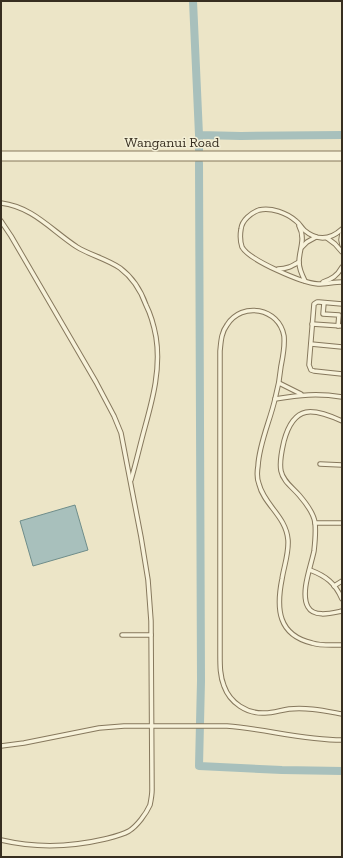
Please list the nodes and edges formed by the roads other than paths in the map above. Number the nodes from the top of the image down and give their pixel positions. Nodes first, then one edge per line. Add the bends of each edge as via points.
1 (1, 156) edge
2 (342, 156) edge
3 (1, 204) edge
4 (1, 221) edge
5 (296, 221) junction
6 (342, 229) edge
7 (342, 233) edge
8 (316, 237) junction
9 (327, 238) junction
10 (342, 245) edge
11 (302, 247) junction
12 (342, 252) edge
13 (299, 262) junction
14 (342, 267) edge
15 (276, 270) junction
16 (304, 281) junction
17 (342, 282) edge
18 (318, 284) junction
19 (324, 303) junction
20 (342, 304) edge
21 (312, 324) junction
22 (340, 326) edge
23 (311, 344) junction
24 (342, 347) edge
25 (342, 374) edge
26 (279, 383) junction
27 (302, 395) junction
28 (342, 397) edge
29 (275, 399) junction
30 (342, 421) edge
31 (320, 464) dead end
32 (342, 465) edge
33 (131, 481) junction
34 (315, 523) junction
35 (342, 523) edge
36 (310, 570) junction
37 (342, 581) edge
38 (334, 586) junction
39 (342, 599) edge
40 (342, 611) edge
41 (122, 635) dead end
42 (151, 635) junction
43 (342, 645) edge
44 (342, 714) edge
45 (152, 726) junction
46 (342, 740) edge
47 (1, 746) edge
48 (1, 840) edge

1 - 2 street, Wanganui Road
3 - 33 lane via 26,210 83,251 120,269 142,294 151,316 158,364 155,386
4 - 33 lane via 114,416 121,433
5 - 8 lane via 305,231
5 - 11 lane via 301,229
5 - 15 lane via 284,213 270,209 259,210 248,216 241,225 242,247 263,264
6 - 9 lane
7 - 10 lane
8 - 9 lane
8 - 11 lane
9 - 12 lane
11 - 13 lane
13 - 15 lane via 285,270
13 - 16 lane
14 - 18 lane via 330,280
15 - 16 lane
16 - 18 lane
17 - 18 lane
19 - 20 lane
19 - 21 lane via 314,304
19 - 22 lane via 323,314 339,315
21 - 22 lane
21 - 23 lane
23 - 24 lane
23 - 25 lane via 309,366 312,370
26 - 27 lane
26 - 29 lane
26 - 44 lane via 284,336 276,320 267,313 257,310 234,316 222,335 220,351 221,673 228,696 245,710 265,714 305,709
27 - 28 lane
27 - 29 lane
29 - 43 lane via 260,453 258,475 263,494 280,518 288,539 280,591 280,615 290,634 298,638 312,644
30 - 34 lane via 320,413 299,414 288,427 284,440 281,472 304,501
31 - 32 lane
33 - 42 lane via 148,580
34 - 35 lane
34 - 36 lane
36 - 38 lane via 320,574
36 - 40 lane via 306,584 307,605 310,610 326,614
37 - 38 lane
38 - 39 lane
41 - 42 lane
42 - 45 lane
45 - 46 lane via 227,726
45 - 47 lane via 99,728
45 - 48 lane via 150,804 145,815 129,831 93,842 61,845 42,846

